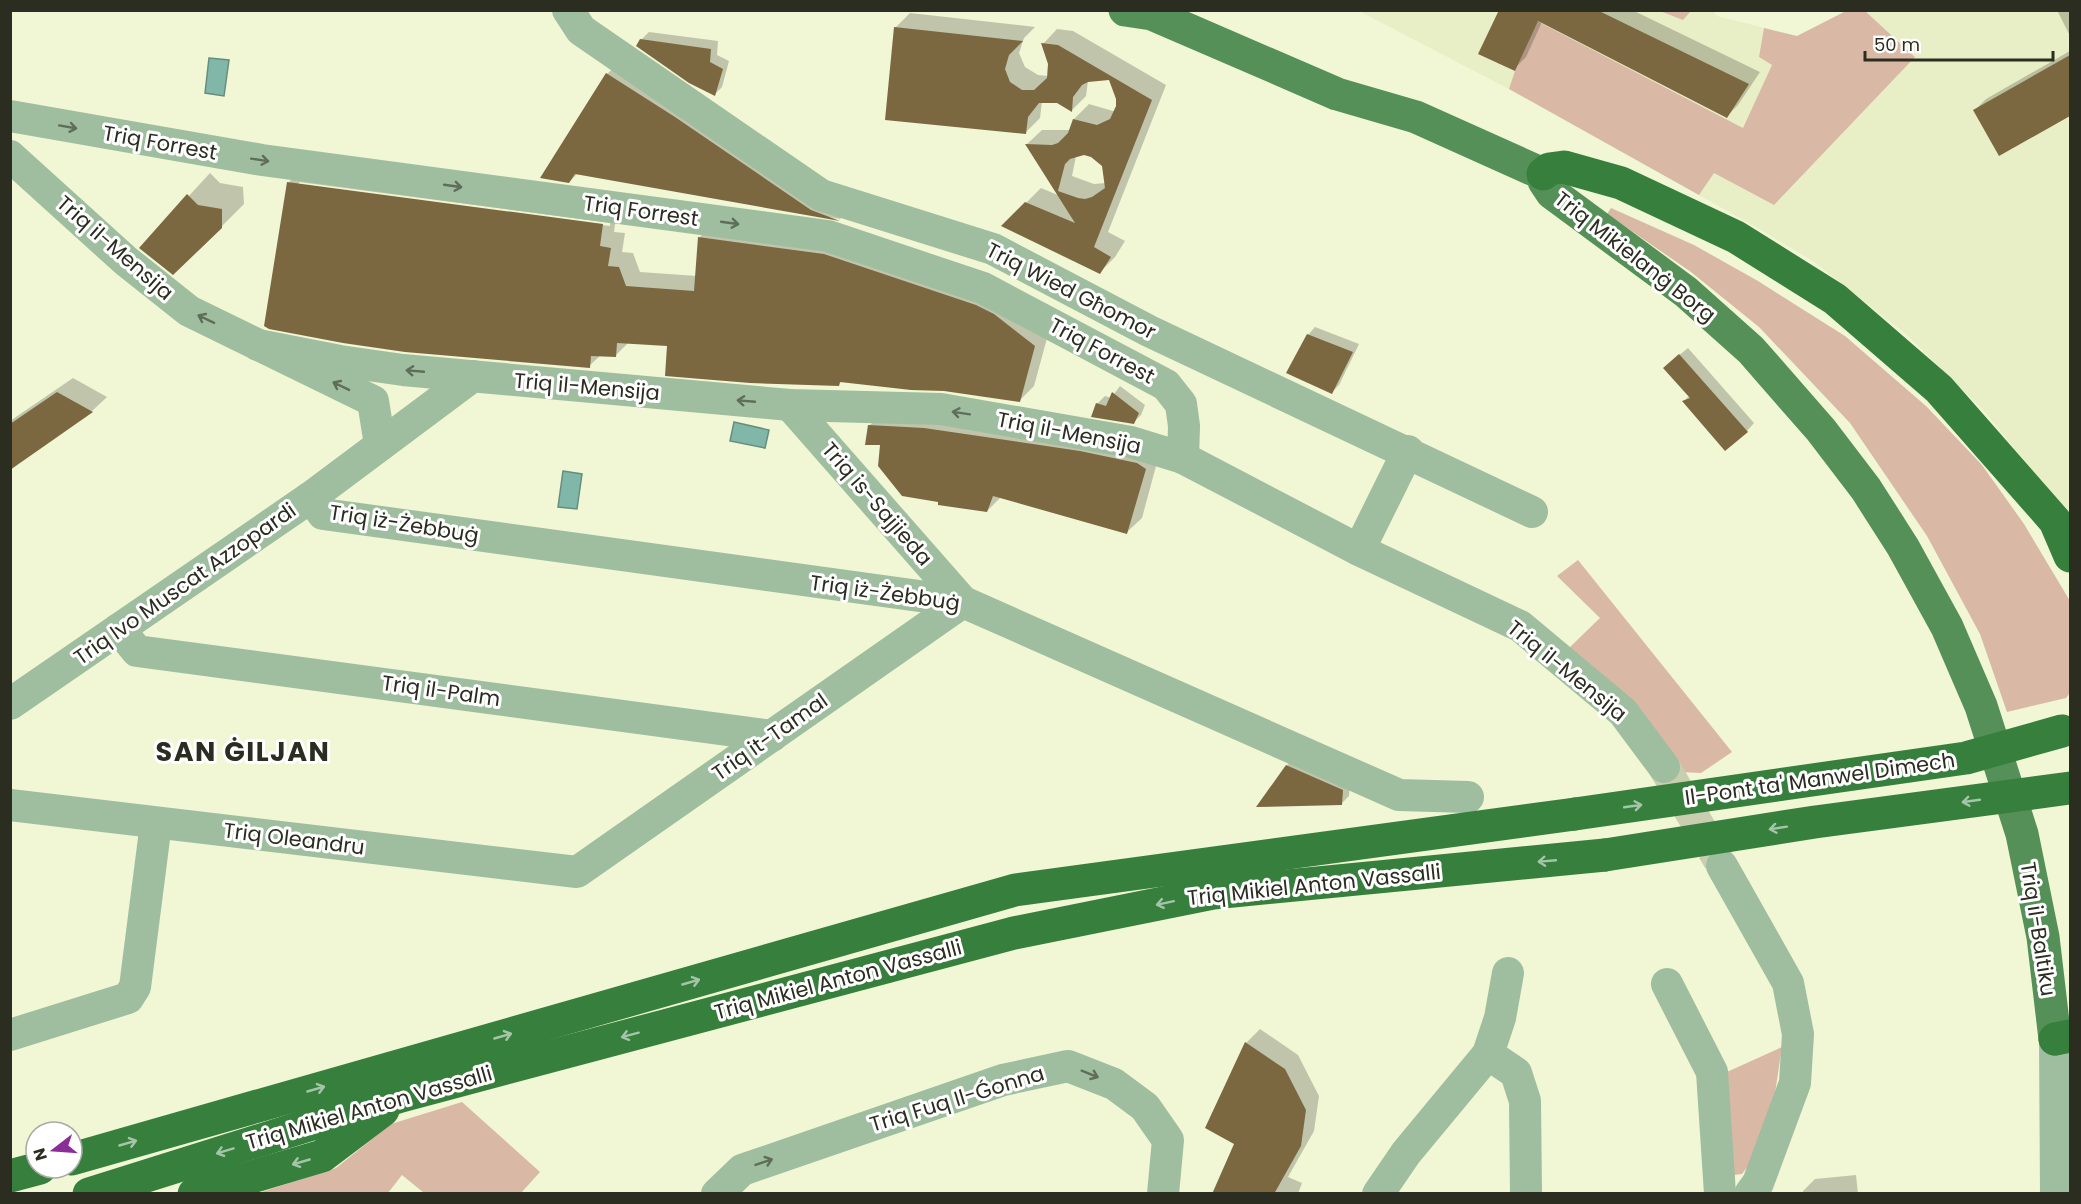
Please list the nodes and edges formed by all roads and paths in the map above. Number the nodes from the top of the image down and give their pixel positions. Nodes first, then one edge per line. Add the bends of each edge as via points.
1 (568, 10) edge
2 (1125, 10) edge
3 (10, 117) edge
4 (10, 156) edge
5 (1543, 174) junction
6 (821, 195) junction
7 (828, 236) junction
8 (258, 345) junction
9 (378, 367) junction
10 (473, 376) junction
11 (372, 401) junction
12 (790, 405) junction
13 (380, 445) junction
14 (1408, 451) junction
15 (1183, 458) junction
16 (311, 497) junction
17 (1532, 512) dead end
18 (1359, 550) junction
19 (2070, 556) edge
20 (963, 602) junction
21 (119, 629) junction
22 (10, 704) edge
23 (1981, 706) joint
24 (2068, 726) edge
25 (772, 736) junction
26 (1664, 767) tunnel mouth
27 (2070, 788) edge
28 (1468, 797) dead end
29 (10, 805) edge
30 (1575, 814) joint
31 (156, 823) junction
32 (1605, 855) joint
33 (1722, 866) tunnel mouth
34 (577, 872) joint
35 (1508, 973) dead end
36 (1667, 984) dead end
37 (10, 1035) edge
38 (2063, 1038) edge
39 (1488, 1054) junction
40 (401, 1096) junction
41 (1406, 1153) junction
42 (84, 1156) edge
43 (89, 1194) edge
44 (194, 1194) edge
45 (717, 1194) edge
46 (1163, 1194) edge
47 (1378, 1194) edge
48 (1407, 1194) edge
49 (1526, 1194) edge
50 (1720, 1194) edge
51 (1750, 1194) edge
52 (2056, 1194) edge

1 - 6 street, Triq Wied Għomor via 581,30
2 - 5 main road, Triq Mikielanġ Borg via 1152,14 1337,94 1416,117
3 -> 7 street, Triq Forrest via 262,160
8 -> 4 street, Triq il-Mensija via 189,311 126,261
5 - 19 highway via 1564,167 1621,183 1736,237 1835,299 1939,389 2055,521
5 - 23 main road, Triq Mikielanġ Borg via 1552,193 1686,292 1751,350 1821,430 1903,547 1947,627
6 - 7 street
6 - 14 street, Triq Wied Għomor via 993,249 1149,331
7 - 15 street, Triq Forrest via 983,288 1166,385 1181,404
8 - 9 street, Triq il-Mensija
11 -> 8 street, Triq il-Mensija
10 -> 9 street, Triq il-Mensija
9 - 11 street
12 -> 10 street, Triq il-Mensija
10 - 13 street, Triq Ivo Muscat Azzopardi
11 - 13 street
15 -> 12 street, Triq il-Mensija via 1131,442 941,409
12 - 20 street, Triq is-Sajjieda
13 - 16 street, Triq Ivo Muscat Azzopardi
14 - 17 street, Triq Wied Għomor
14 - 18 street
15 - 18 street, Triq il-Mensija
16 - 20 street, Triq iż-Żebbuġ via 323,514
16 - 21 street, Triq Ivo Muscat Azzopardi
18 - 26 street, Triq il-Mensija via 1520,626 1623,712
20 - 25 street, Triq it-Tamal
20 - 28 street, Triq iż-Żebbuġ via 1399,795
21 - 22 street, Triq Ivo Muscat Azzopardi
21 - 25 street, Triq il-Palm via 137,651
23 - 38 main road, Triq il-Baltiku via 2022,834
30 -> 24 highway, Il-Pont ta' Manwel Dimech, bridge via 1966,758
25 - 34 street, Triq it-Tamal
27 -> 32 highway, Il-Pont ta' Manwel Dimech, bridge
29 - 31 street, Triq Oleandru
42 -> 30 highway, Triq Mikiel Anton Vassalli via 1015,890
31 - 34 street, Triq Oleandru
31 - 37 street via 135,987 128,998
32 -> 40 highway, Triq Mikiel Anton Vassalli via 1213,893 1014,933
33 - 51 street via 1788,983 1798,1034 1795,1083 1758,1183
35 - 39 street via 1500,1018
36 - 50 street via 1712,1071
38 - 52 street, Triq il-Baltiku
39 - 41 street
39 - 49 street via 1516,1073 1525,1101
40 -> 43 highway, Triq Mikiel Anton Vassalli
40 -> 44 highway via 322,1156
41 - 47 street
41 - 48 street
45 -> 46 street, Triq Fuq Il-Ǵonna via 742,1170 1003,1080 1068,1066 1114,1084 1144,1107 1168,1140

